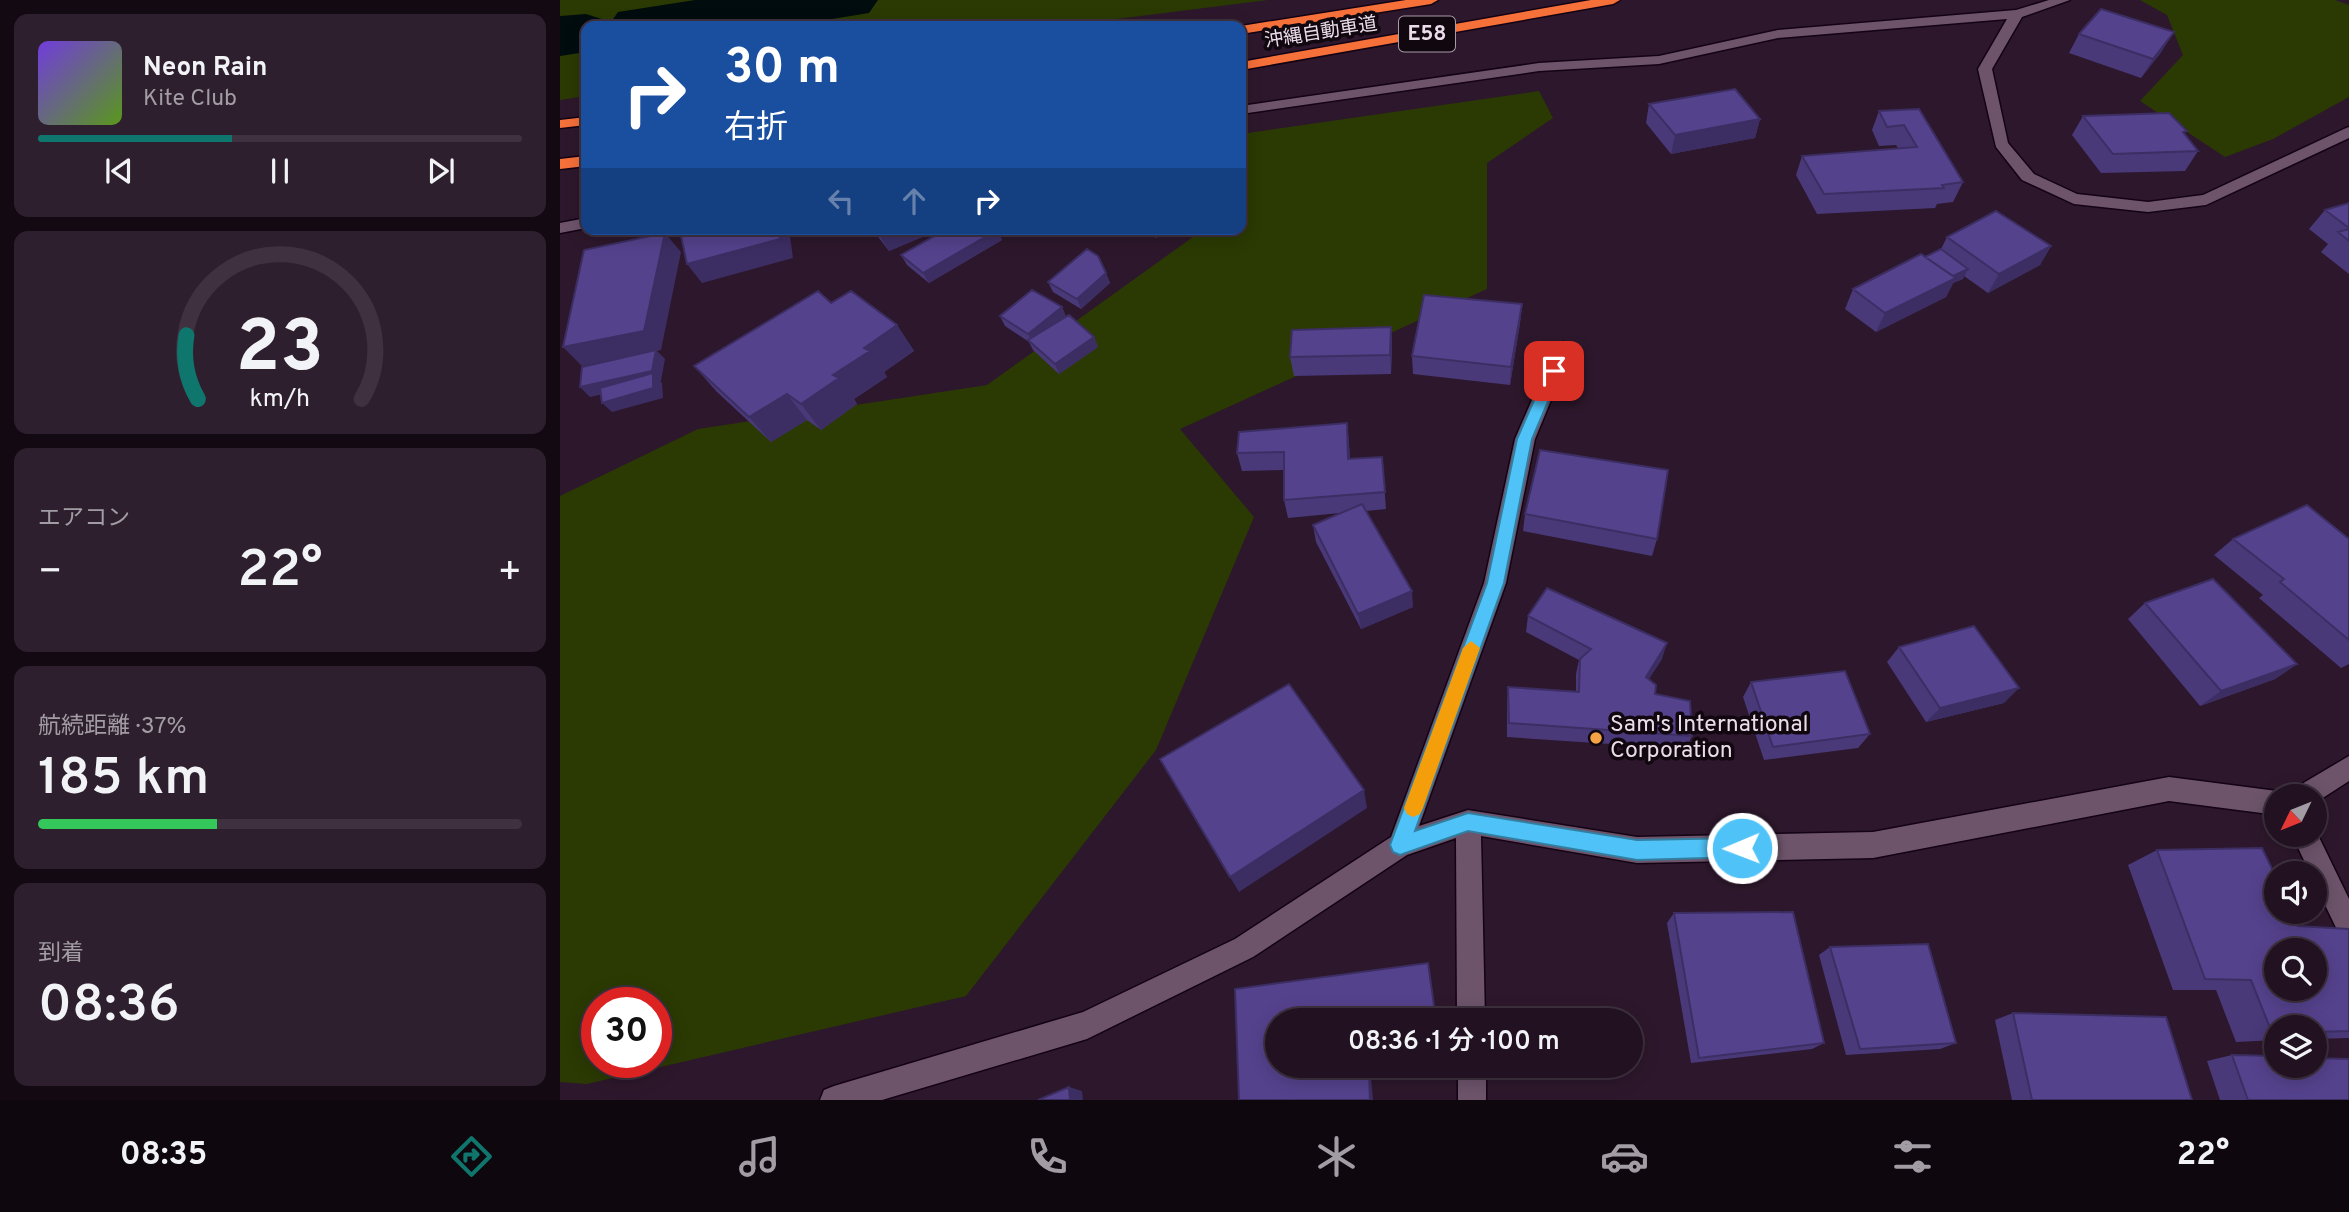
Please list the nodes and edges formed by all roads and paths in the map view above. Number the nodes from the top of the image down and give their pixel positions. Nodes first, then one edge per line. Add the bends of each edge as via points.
1 (1431, 0) edge
2 (1614, 0) edge
3 (2001, 0) edge
4 (2063, 0) edge
5 (2017, 14) junction
6 (1246, 29) edge
7 (1246, 65) edge
8 (1246, 109) edge
9 (581, 122) edge
10 (560, 124) edge
11 (2349, 132) edge
12 (581, 161) edge
13 (560, 164) edge
14 (581, 224) edge
15 (560, 228) edge
16 (1563, 349) dead end
17 (2349, 767) edge
18 (2323, 784) edge
19 (2264, 801) edge
20 (1468, 822) junction
21 (1400, 845) junction
22 (2311, 847) edge
23 (2349, 927) edge
24 (1471, 1008) edge
25 (1472, 1078) edge
26 (875, 1095) edge
27 (834, 1100) edge
28 (1472, 1100) edge

1 - 6 highway, 沖縄自動車道 / E58
2 - 7 highway, 沖縄自動車道 / E58
3 - 5 street
4 - 5 street
5 - 8 street via 1778,34 1659,60 1539,67
5 - 11 street via 1985,69 2001,144 2028,177 2074,199 2148,206 2206,200
9 - 10 highway
12 - 13 highway
14 - 15 street
16 - 21 street via 1524,439 1495,583
17 - 18 street
19 - 20 street via 2169,789 1873,845 1845,846 1637,850
20 - 21 street
20 - 24 street
21 - 26 street via 1244,948 1087,1025
22 - 23 street
25 - 28 street
26 - 27 street

